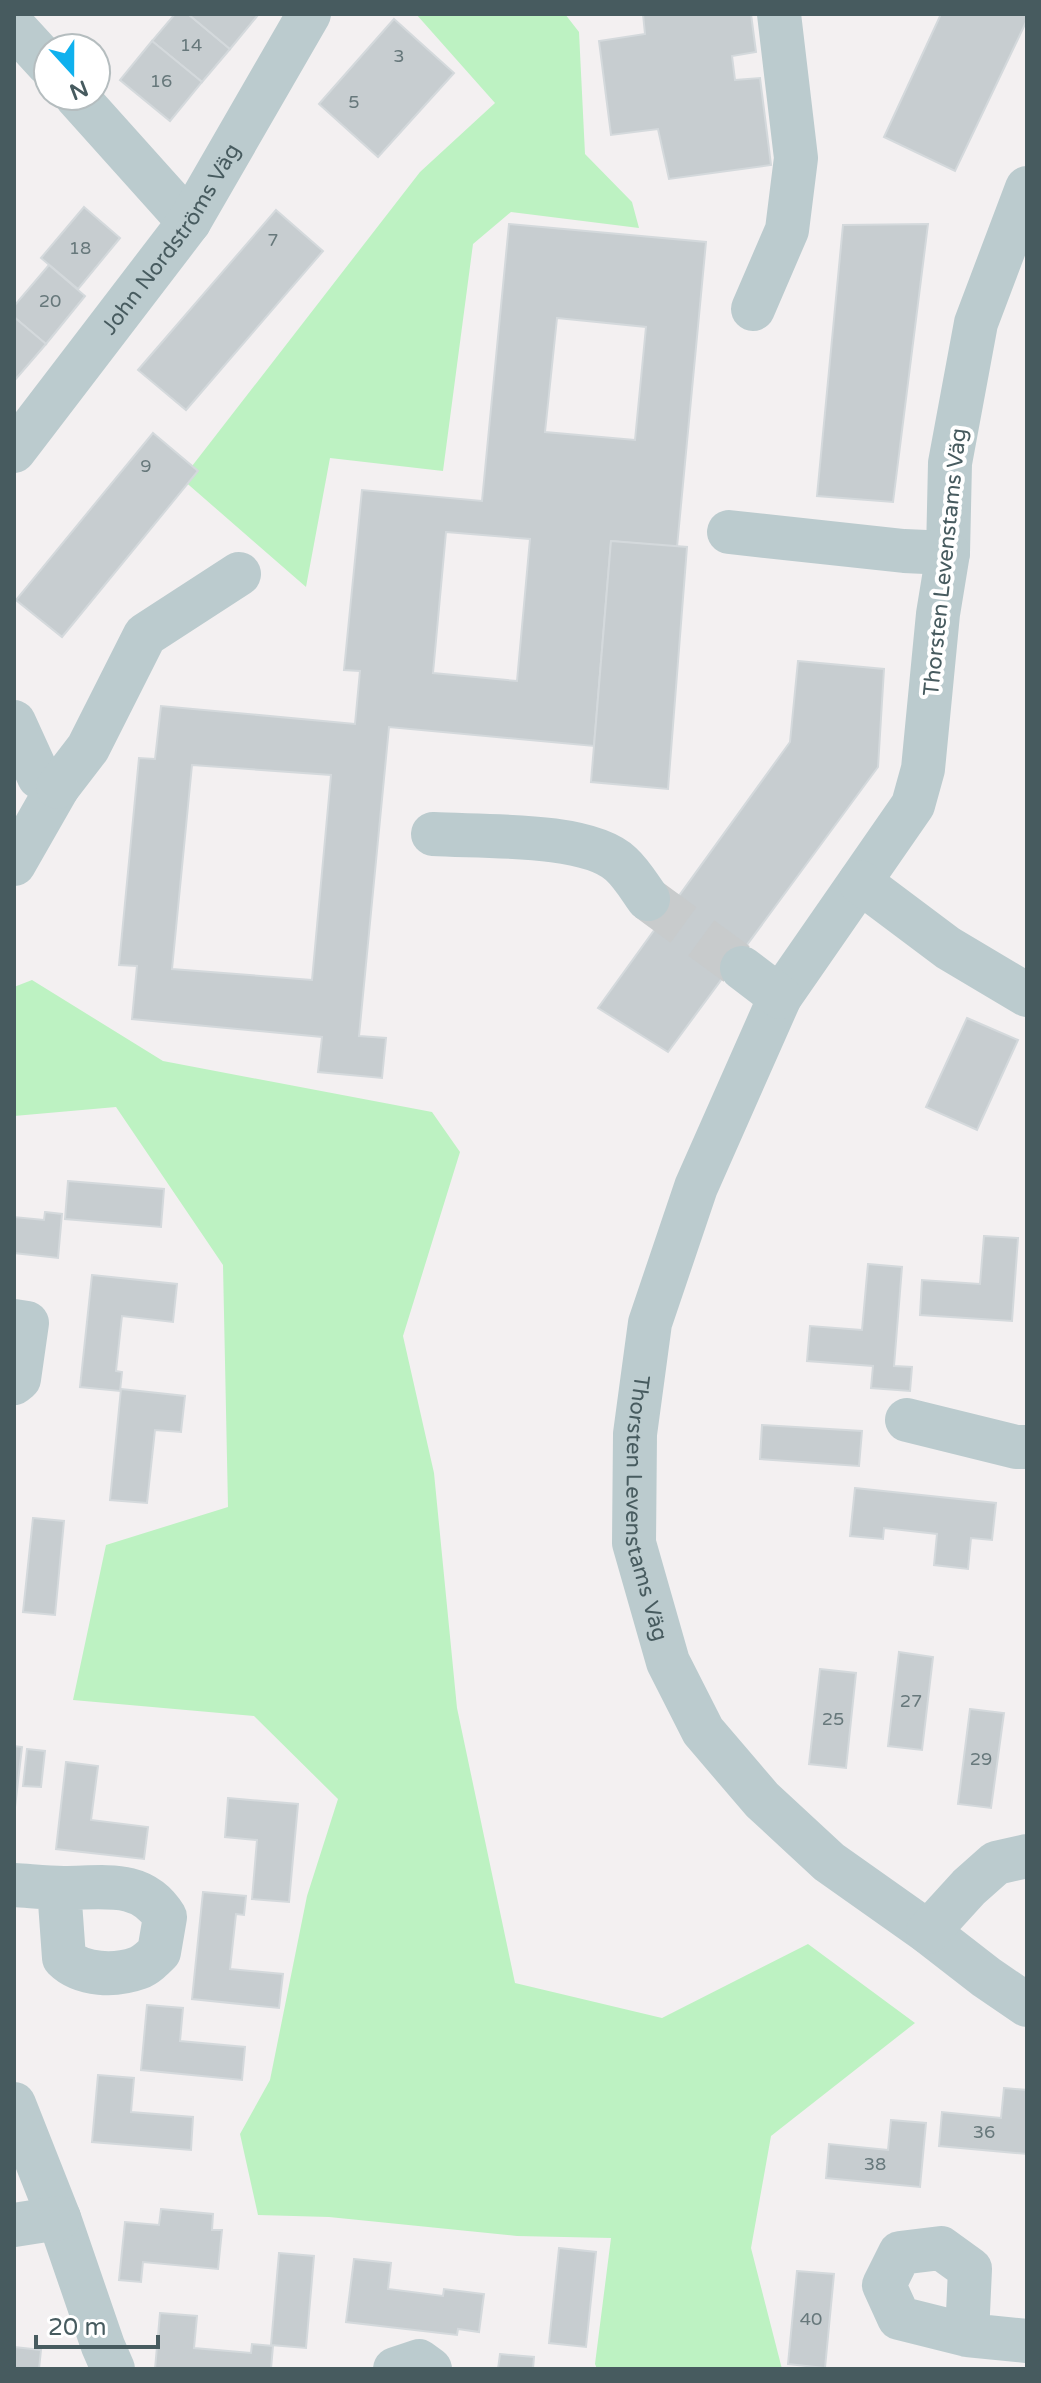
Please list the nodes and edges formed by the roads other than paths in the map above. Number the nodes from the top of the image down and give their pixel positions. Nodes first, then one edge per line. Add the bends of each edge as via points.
1 (309, 14) edge
2 (779, 14) edge
3 (14, 27) edge
4 (32, 47) edge
5 (90, 112) edge
6 (1027, 188) edge
7 (189, 222) junction
8 (1007, 295) edge
9 (753, 309) dead end
10 (14, 451) edge
11 (729, 532) dead end
12 (948, 553) junction
13 (239, 574) dead end
14 (14, 722) edge
15 (58, 787) junction
16 (433, 834) dead end
17 (14, 864) edge
18 (860, 882) junction
19 (648, 899) tunnel mouth
20 (742, 968) tunnel mouth
21 (1027, 995) edge
22 (780, 997) junction
23 (14, 1321) edge
24 (14, 1383) edge
25 (907, 1420) dead end
26 (1027, 1447) edge
27 (1027, 1856) edge
28 (14, 1885) edge
29 (59, 1888) dead end
30 (928, 1932) junction
31 (1027, 2005) edge
32 (14, 2104) edge
33 (59, 2218) junction
34 (14, 2225) edge
35 (967, 2335) dead end
36 (1027, 2341) edge
37 (113, 2369) edge
38 (395, 2369) edge
39 (430, 2369) edge

1 - 7 street, John Nordströms Väg
2 - 9 street via 796,158 787,230
3 - 4 street
5 - 7 street
6 - 8 street, Thorsten Levenstams Väg
7 - 10 street, John Nordströms Väg
8 - 12 street, Thorsten Levenstams Väg via 976,323 950,463
11 - 12 street
12 - 18 street, Thorsten Levenstams Väg via 923,769 913,805
13 - 15 street via 145,635 88,748
14 - 15 street via 39,777
15 - 17 street
16 - 19 street via 591,846 621,863
18 - 21 street via 948,948
18 - 22 street, Thorsten Levenstams Väg
20 - 22 street
22 - 30 street, Thorsten Levenstams Väg via 696,1187 650,1323 635,1434 634,1543 668,1662 703,1731 762,1800 829,1862
23 - 24 street via 27,1323 19,1379
25 - 26 street
27 - 30 street via 996,1863
28 - 29 street
30 - 31 street, Thorsten Levenstams Väg
32 - 33 street
33 - 34 street
33 - 37 street
35 - 36 street
38 - 39 street via 419,2361

